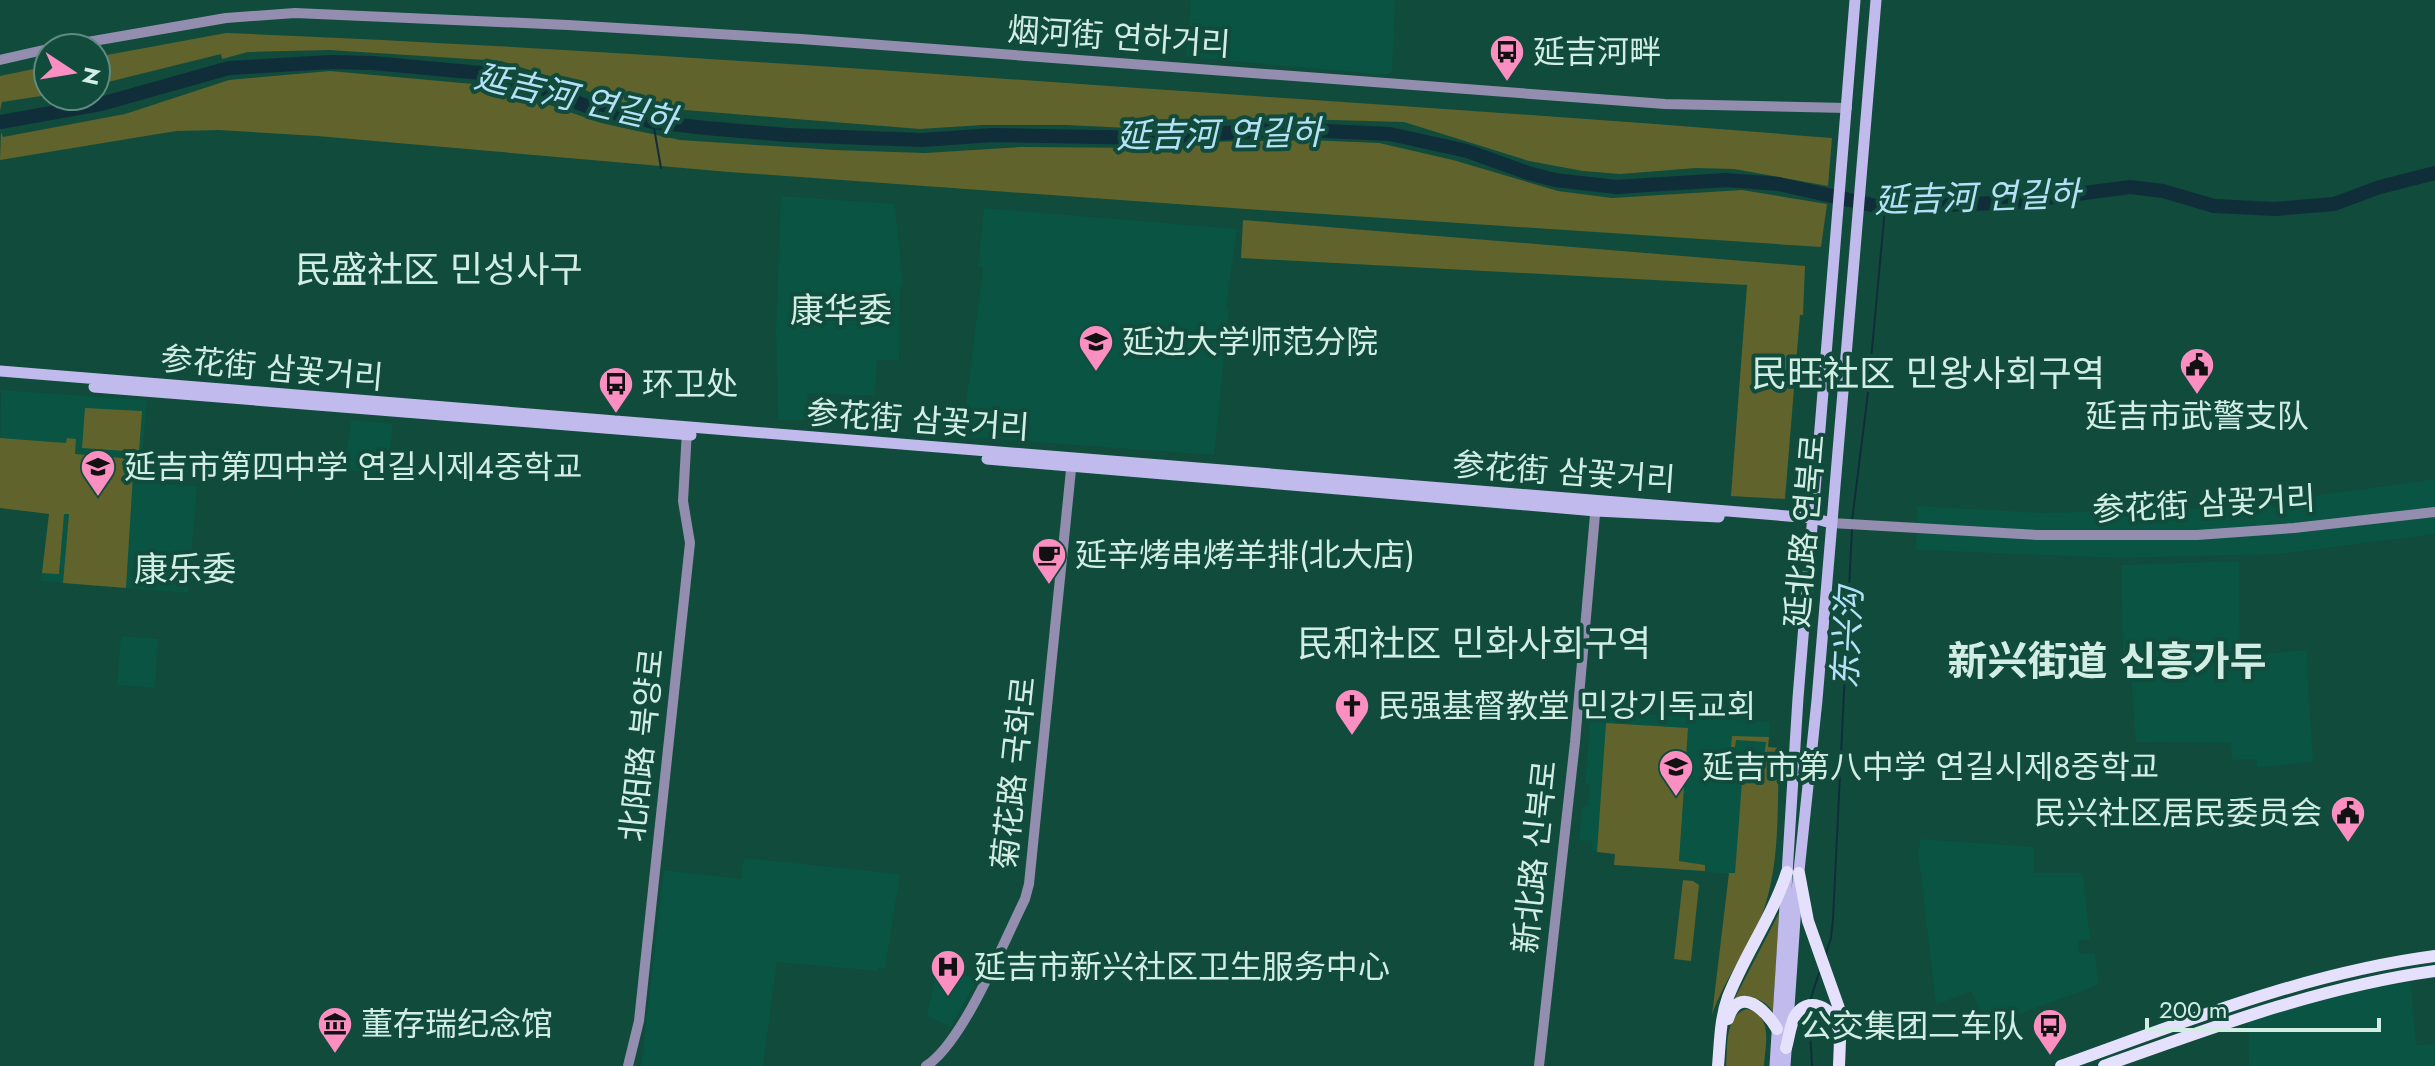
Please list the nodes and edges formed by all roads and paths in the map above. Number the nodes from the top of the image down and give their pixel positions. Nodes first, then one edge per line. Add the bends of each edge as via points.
1 (1855, 0) edge
2 (1876, 0) edge
3 (112, 38) edge
4 (32, 53) edge
5 (0, 60) edge
6 (1847, 108) junction
7 (0, 371) edge
8 (0, 379) edge
9 (687, 431) junction
10 (1072, 461) junction
11 (1596, 506) junction
12 (2435, 512) edge
13 (1813, 521) junction
14 (1831, 523) junction
15 (1793, 872) junction
16 (2435, 956) edge
17 (2435, 971) edge
18 (1777, 1029) junction
19 (1786, 1048) junction
20 (628, 1066) edge
21 (926, 1066) edge
22 (1539, 1066) edge
23 (1720, 1066) edge
24 (1775, 1066) edge
25 (1785, 1066) edge
26 (1837, 1066) edge
27 (2061, 1066) edge
28 (2104, 1066) edge

1 - 6 main road, 延北路 연북로
2 - 14 main road, 延北路 연북로
3 - 6 street, 烟河街 연하거리 via 226,18 295,13 801,39 1665,104
4 - 5 street, 烟河街 연하거리
6 - 13 main road, 延北路 연북로
7 - 9 main road, 参花街 삼꽃거리 via 669,424
8 - 9 main road, 参花街 삼꽃거리
9 - 10 main road, 参花街 삼꽃거리
9 - 20 street, 北阳路 북양로 via 683,501 690,543 639,1021
10 - 11 main road, 参花街 삼꽃거리
10 - 21 street, 菊花路 국화로 via 1029,884 959,1031
11 - 13 main road, 参花街 삼꽃거리
11 - 22 street, 新北路 신북로
12 - 14 street, 参花街 삼꽃거리 via 2197,535 2038,535
13 - 14 main road, 参花街 삼꽃거리
13 - 15 main road, 延北路 연북로 via 1798,698
14 - 15 main road, 延北路 연북로
15 - 18 main road, 延北路 연북로
15 - 19 main road, 延北路 연북로
15 - 23 main road via 1729,995
15 - 26 main road via 1842,1021
16 - 27 main road via 2306,982
17 - 28 main road via 2292,1001
18 - 23 main road via 1754,1003 1740,1004 1728,1018
18 - 24 main road, 延北路 연북로
19 - 25 main road, 延北路 연북로
19 - 26 main road via 1798,1012 1812,1005 1827,1009 1838,1026

